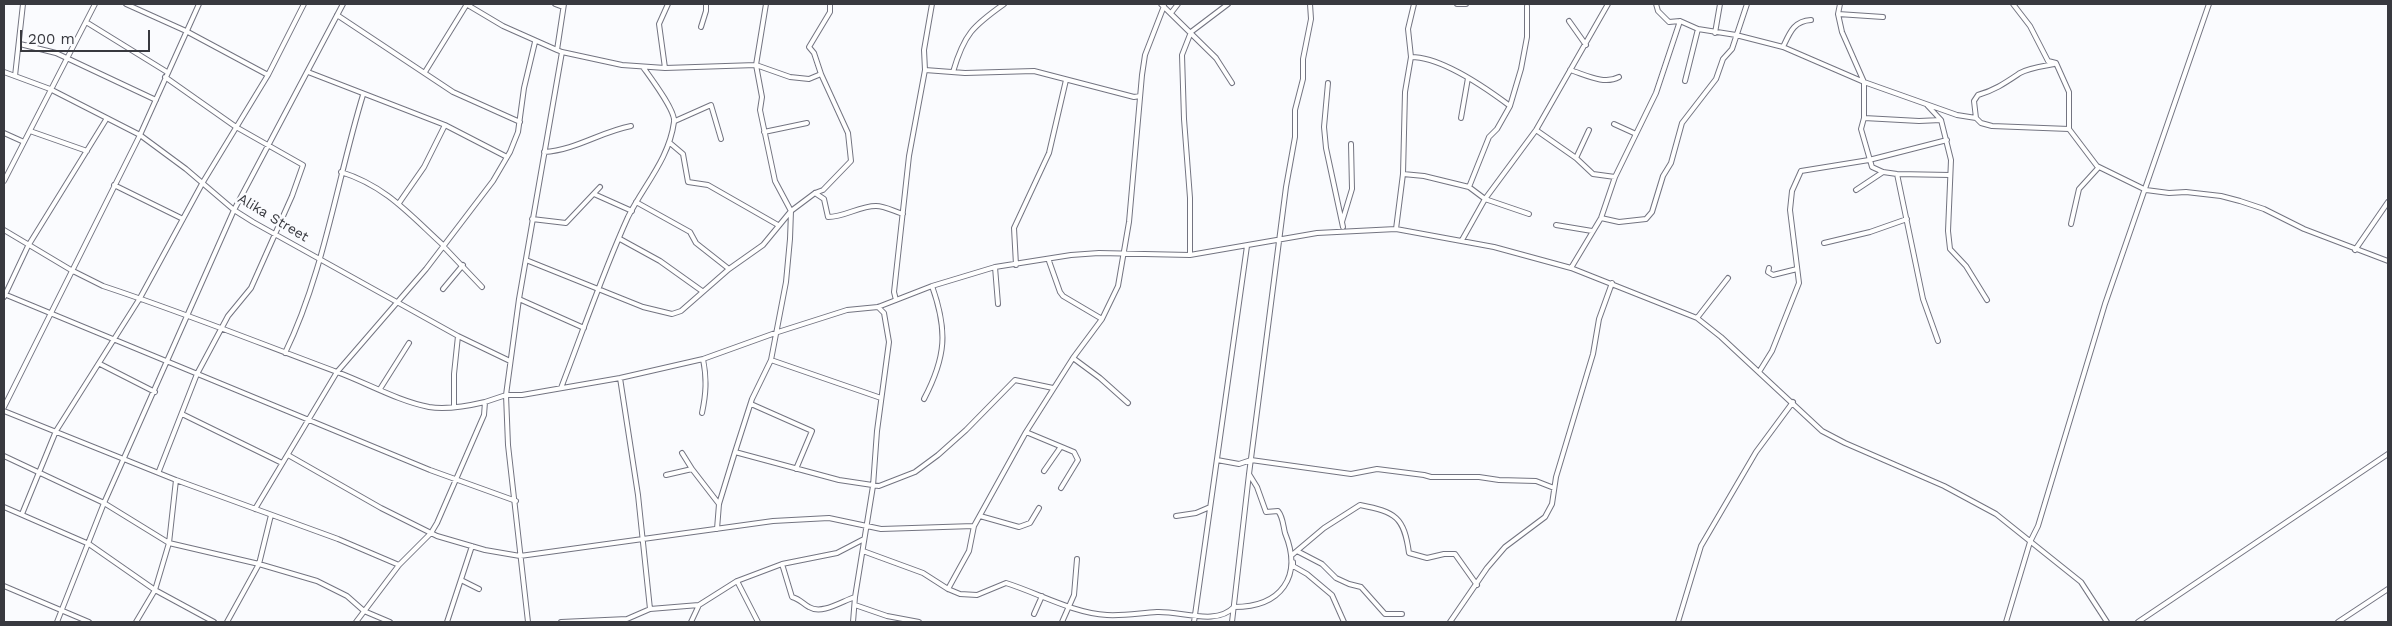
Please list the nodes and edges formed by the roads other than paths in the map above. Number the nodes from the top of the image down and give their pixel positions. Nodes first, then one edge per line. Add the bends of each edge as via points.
1 (24, 4) edge
2 (95, 4) edge
3 (126, 4) edge
4 (145, 4) edge
5 (199, 4) edge
6 (304, 4) edge
7 (342, 4) edge
8 (466, 4) edge
9 (555, 4) edge
10 (668, 4) edge
11 (706, 4) edge
12 (766, 4) edge
13 (830, 4) edge
14 (932, 4) edge
15 (1004, 4) edge
16 (1178, 4) edge
17 (1228, 4) edge
18 (1310, 4) edge
19 (1414, 4) edge
20 (1457, 4) edge
21 (1466, 4) edge
22 (1608, 4) edge
23 (1656, 4) edge
24 (1720, 4) edge
25 (1747, 4) edge
26 (1840, 4) edge
27 (2013, 4) edge
28 (2209, 4) edge
29 (1163, 5) edge
30 (563, 6) edge
31 (1527, 6) dead end
32 (142, 11) junction
33 (1171, 13) junction
34 (1838, 14) junction
35 (337, 15) junction
36 (1883, 17) dead end
37 (1811, 20) dead end
38 (1569, 21) dead end
39 (1680, 21) junction
40 (86, 22) junction
41 (701, 27) dead end
42 (1698, 29) junction
43 (186, 31) junction
44 (1191, 32) junction
45 (1715, 33) junction
46 (1736, 34) junction
47 (535, 42) junction
48 (20, 44) junction
49 (1586, 45) junction
50 (1784, 47) junction
51 (556, 50) junction
52 (562, 52) junction
53 (1411, 57) junction
54 (66, 58) junction
55 (2056, 63) junction
56 (756, 65) junction
57 (643, 67) junction
58 (665, 68) junction
59 (925, 70) junction
60 (1570, 70) junction
61 (4, 72) edge
62 (308, 72) junction
63 (425, 72) junction
64 (953, 72) junction
65 (821, 74) junction
66 (166, 75) junction
67 (268, 75) junction
68 (15, 76) junction
69 (1619, 77) dead end
70 (1468, 78) junction
71 (1066, 80) junction
72 (1685, 81) dead end
73 (1864, 82) junction
74 (1232, 83) dead end
75 (1328, 83) dead end
76 (50, 89) junction
77 (363, 95) junction
78 (1140, 96) junction
79 (156, 100) junction
80 (1925, 103) junction
81 (1510, 106) junction
82 (107, 118) junction
83 (1461, 118) dead end
84 (1864, 118) junction
85 (1976, 118) junction
86 (1941, 120) junction
87 (675, 121) junction
88 (520, 122) junction
89 (807, 123) dead end
90 (1614, 124) dead end
91 (445, 125) junction
92 (631, 126) dead end
93 (236, 127) junction
94 (1536, 130) junction
95 (1589, 130) dead end
96 (2070, 130) junction
97 (30, 131) junction
98 (764, 132) junction
99 (4, 133) edge
100 (1636, 134) junction
101 (140, 135) junction
102 (722, 139) dead end
103 (1947, 140) junction
104 (24, 142) junction
105 (670, 143) junction
106 (267, 144) junction
107 (1351, 144) dead end
108 (87, 151) junction
109 (544, 152) junction
110 (507, 157) junction
111 (1576, 158) junction
112 (1869, 160) junction
113 (2099, 167) junction
114 (341, 172) junction
115 (1883, 172) junction
116 (1403, 174) junction
117 (1897, 174) junction
118 (1950, 175) junction
119 (1615, 178) junction
120 (4, 181) edge
121 (203, 182) junction
122 (114, 185) junction
123 (600, 187) dead end
124 (1469, 188) junction
125 (1856, 190) dead end
126 (2146, 190) junction
127 (815, 193) junction
128 (594, 194) junction
129 (1485, 199) junction
130 (636, 202) junction
131 (399, 204) junction
132 (2388, 204) edge
133 (234, 210) junction
134 (791, 211) junction
135 (632, 212) junction
136 (903, 214) junction
137 (1529, 214) dead end
138 (1602, 218) junction
139 (183, 219) junction
140 (532, 219) junction
141 (1907, 219) junction
142 (1342, 224) junction
143 (2071, 224) dead end
144 (778, 225) junction
145 (1556, 225) dead end
146 (1396, 229) junction
147 (4, 230) edge
148 (1352, 230) junction
149 (1592, 231) junction
150 (1332, 232) junction
151 (274, 234) junction
152 (620, 239) junction
153 (1280, 239) junction
154 (1462, 240) junction
155 (1824, 244) dead end
156 (28, 246) junction
157 (444, 246) junction
158 (1247, 246) junction
159 (2355, 250) junction
160 (1124, 255) junction
161 (1190, 255) junction
162 (320, 259) junction
163 (526, 260) junction
164 (1049, 260) junction
165 (2388, 261) edge
166 (463, 265) junction
167 (1016, 265) junction
168 (995, 267) junction
169 (1571, 268) junction
170 (1769, 268) dead end
171 (729, 269) junction
172 (1797, 269) junction
173 (71, 270) junction
174 (1728, 278) dead end
175 (1612, 283) junction
176 (932, 286) junction
177 (482, 287) dead end
178 (444, 289) dead end
179 (600, 290) junction
180 (702, 291) junction
181 (4, 295) edge
182 (140, 298) junction
183 (519, 299) junction
184 (896, 300) junction
185 (1987, 300) dead end
186 (396, 302) junction
187 (998, 304) dead end
188 (878, 307) junction
189 (52, 313) junction
190 (188, 316) junction
191 (1697, 318) junction
192 (1102, 319) junction
193 (584, 328) junction
194 (221, 329) junction
195 (778, 332) junction
196 (458, 336) junction
197 (114, 340) junction
198 (1938, 341) dead end
199 (409, 343) dead end
200 (285, 354) junction
201 (1073, 358) junction
202 (167, 360) junction
203 (703, 360) junction
204 (771, 360) junction
205 (510, 361) junction
206 (100, 364) junction
207 (337, 372) junction
208 (1759, 372) junction
209 (197, 374) junction
210 (620, 378) junction
211 (562, 388) junction
212 (1053, 388) junction
213 (380, 389) junction
214 (155, 392) junction
215 (506, 395) junction
216 (881, 398) junction
217 (924, 399) dead end
218 (485, 402) junction
219 (1793, 402) junction
220 (751, 404) junction
221 (1128, 404) dead end
222 (454, 406) junction
223 (4, 409) edge
224 (702, 413) dead end
225 (182, 414) junction
226 (309, 420) junction
227 (56, 431) junction
228 (1026, 432) junction
229 (1060, 448) junction
230 (735, 452) junction
231 (682, 453) dead end
232 (2388, 454) edge
233 (288, 455) junction
234 (4, 456) edge
235 (124, 459) junction
236 (1217, 460) junction
237 (1251, 460) junction
238 (282, 463) junction
239 (796, 468) junction
240 (692, 469) junction
241 (38, 471) junction
242 (159, 471) junction
243 (1044, 471) dead end
244 (1249, 474) junction
245 (666, 475) dead end
246 (176, 480) junction
247 (457, 480) junction
248 (873, 486) junction
249 (1061, 488) dead end
250 (1554, 488) junction
251 (516, 501) junction
252 (104, 503) junction
253 (719, 504) junction
254 (4, 507) edge
255 (1210, 507) junction
256 (1040, 508) dead end
257 (255, 509) junction
258 (22, 514) junction
259 (271, 515) junction
260 (980, 516) junction
261 (1176, 516) dead end
262 (866, 526) junction
263 (974, 526) junction
264 (717, 529) junction
265 (431, 533) junction
266 (864, 539) junction
267 (642, 540) junction
268 (2030, 542) junction
269 (169, 543) junction
270 (89, 544) junction
271 (472, 546) junction
272 (863, 551) junction
273 (1297, 551) junction
274 (1292, 555) junction
275 (520, 556) junction
276 (1077, 559) dead end
277 (259, 564) junction
278 (782, 564) junction
279 (400, 565) junction
280 (461, 580) junction
281 (738, 581) junction
282 (1477, 585) junction
283 (4, 586) edge
284 (479, 588) dead end
285 (948, 589) junction
286 (2388, 589) edge
287 (155, 590) junction
288 (1042, 596) junction
289 (855, 597) junction
290 (699, 604) junction
291 (855, 606) junction
292 (1070, 606) junction
293 (1234, 607) junction
294 (650, 609) junction
295 (61, 612) junction
296 (364, 612) junction
297 (1034, 614) dead end
298 (1402, 614) dead end
299 (627, 620) edge
300 (1194, 621) edge
301 (57, 622) edge
302 (89, 622) edge
303 (136, 622) edge
304 (214, 622) edge
305 (227, 622) edge
306 (356, 622) edge
307 (390, 622) edge
308 (447, 622) edge
309 (528, 622) edge
310 (561, 622) edge
311 (569, 622) edge
312 (691, 622) edge
313 (758, 622) edge
314 (853, 622) edge
315 (919, 622) edge
316 (1062, 622) edge
317 (1232, 622) edge
318 (1344, 622) edge
319 (1450, 622) edge
320 (1678, 622) edge
321 (2006, 622) edge
322 (2107, 622) edge
323 (2138, 622) edge
324 (2338, 622) edge

1 - 48 street
2 - 40 street
3 - 32 street
4 - 32 street
5 - 43 street
6 - 67 street
7 - 35 street
8 - 47 street
8 - 63 street
9 - 30 street
10 - 58 street via 659,24
11 - 41 street
12 - 56 street
13 - 65 street via 830,12 809,47
14 - 59 street via 924,50
15 - 64 street via 969,32
16 - 33 street
17 - 44 street
18 - 153 street via 1311,19 1303,59 1303,79 1295,110 1295,137
19 - 53 street via 1408,29
20 - 21 street
22 - 49 street
23 - 39 street via 1669,22
24 - 45 street
25 - 46 street
26 - 34 street
27 - 55 street via 2030,26 2048,62
28 - 126 street
29 - 33 street
29 - 78 street via 1145,55
30 - 51 street
31 - 81 street via 1527,37
32 - 43 street
33 - 44 street
34 - 36 street
34 - 73 street via 1844,37
35 - 62 street
35 - 63 street
37 - 50 street via 1802,20 1790,30
38 - 49 street
39 - 42 street
39 - 100 street via 1656,93
40 - 54 street
40 - 66 street
42 - 45 street
42 - 72 street
43 - 66 street
43 - 67 street
44 - 74 street via 1216,58
44 - 161 street via 1182,55
45 - 46 street
46 - 50 street
46 - 138 street via 1716,80 1682,123 1652,212 1646,219 1619,222
47 - 51 street
47 - 88 street
48 - 54 street
48 - 68 street
49 - 60 street
50 - 73 street
51 - 52 street
52 - 57 street
52 - 109 street
53 - 70 street via 1439,63
53 - 116 street via 1406,92
54 - 76 street
54 - 79 street
55 - 85 street via 2020,73 1997,89 1978,95 1974,101
55 - 96 street via 2069,92
56 - 58 street
56 - 65 street via 809,80
56 - 98 street
57 - 58 street
57 - 87 street
59 - 64 street
59 - 136 street via 909,156
60 - 69 street via 1600,79
60 - 94 street
61 - 68 street, Alika Street
62 - 77 street
62 - 106 street
63 - 88 street via 453,92
64 - 71 street via 1034,71
65 - 127 street via 848,133 852,161 834,181
66 - 79 street
66 - 93 street
67 - 93 street
68 - 76 street, Alika Street
70 - 81 street
70 - 83 street
71 - 78 street
71 - 167 street via 1049,153 1014,228
73 - 80 street
73 - 84 street
75 - 142 street via 1324,127 1326,148
76 - 82 street, Alika Street
76 - 97 street
77 - 91 street
77 - 114 street
78 - 160 street
79 - 101 street
80 - 85 street via 1956,116
80 - 86 street
81 - 124 street via 1489,137
82 - 101 street, Alika Street
82 - 108 street
84 - 86 street
84 - 112 street via 1861,129
85 - 96 street via 1992,126
86 - 103 street
87 - 102 street via 711,105
87 - 105 street
88 - 110 street
89 - 98 street
90 - 100 street
91 - 110 street
91 - 131 street via 424,168
92 - 109 street via 602,133 581,145
93 - 106 street
93 - 121 street
94 - 111 street
94 - 129 street
95 - 111 street
96 - 113 street
97 - 104 street
97 - 108 street
98 - 134 street via 775,181
99 - 104 street
100 - 119 street
101 - 121 street, Alika Street
101 - 122 street
103 - 112 street
103 - 118 street
104 - 120 street
105 - 130 street
105 - 144 street via 683,154 688,182 708,184
106 - 133 street
106 - 151 street via 303,165
107 - 142 street via 1352,190
108 - 156 street
109 - 140 street
110 - 157 street
111 - 119 street via 1593,174
112 - 115 street via 1872,167
112 - 172 street via 1805,169 1798,175 1790,210
113 - 126 street
113 - 143 street via 2079,189
114 - 131 street via 374,185
114 - 162 street
115 - 117 street
115 - 125 street
116 - 124 street
116 - 146 street
117 - 118 street
117 - 141 street
118 - 185 street via 1950,249 1966,266
119 - 138 street
121 - 133 street, Alika Street
121 - 139 street
122 - 139 street
122 - 173 street
123 - 128 street
124 - 129 street
126 - 159 street via 2221,196 2240,201
126 - 268 street via 2105,304 2038,526
127 - 134 street
127 - 136 street via 824,200 828,217 874,206
128 - 135 street
128 - 140 street via 566,223
129 - 137 street
129 - 154 street
130 - 135 street
130 - 171 street via 690,232 696,243
131 - 157 street
132 - 159 street
133 - 151 street, Alika Street
133 - 190 street
134 - 144 street
134 - 195 street via 786,282
135 - 152 street
136 - 184 street via 894,292
138 - 149 street
139 - 182 street
140 - 163 street
141 - 155 street
141 - 198 street via 1923,299
142 - 148 street
142 - 150 street
144 - 171 street via 763,245
145 - 149 street
146 - 148 street
146 - 154 street
147 - 156 street
148 - 150 street
149 - 169 street
150 - 153 street
151 - 162 street, Alika Street
151 - 194 street via 251,288
152 - 179 street
152 - 180 street via 660,261
153 - 158 street
153 - 237 street
154 - 169 street
156 - 173 street
156 - 181 street
157 - 166 street
157 - 186 street
158 - 161 street
158 - 236 street
159 - 165 street
160 - 161 street
160 - 164 street via 1090,254
160 - 192 street via 1118,286
162 - 186 street, Alika Street
162 - 200 street
163 - 179 street
163 - 183 street
164 - 167 street
164 - 192 street via 1063,296
166 - 177 street
166 - 178 street
167 - 168 street
168 - 176 street
168 - 187 street
169 - 175 street
170 - 172 street via 1768,272 1773,275
171 - 180 street
172 - 208 street via 1799,283 1772,351
173 - 182 street via 103,286
173 - 189 street
174 - 191 street
175 - 191 street
175 - 250 street via 1599,319 1593,354
176 - 184 street
176 - 217 street via 944,330 933,382
179 - 180 street via 636,305 672,314 688,306
179 - 193 street
181 - 189 street
182 - 190 street
182 - 197 street
183 - 193 street
183 - 205 street
184 - 188 street
186 - 196 street, Alika Street
186 - 207 street
188 - 195 street via 847,310
188 - 216 street via 884,313 888,342
189 - 197 street
189 - 223 street
190 - 194 street
190 - 202 street
191 - 208 street
192 - 201 street
193 - 211 street
194 - 200 street
194 - 209 street
195 - 203 street
195 - 204 street
196 - 205 street, Alika Street
196 - 222 street
197 - 202 street
197 - 206 street
199 - 213 street
200 - 207 street
201 - 212 street
201 - 221 street
202 - 209 street
202 - 214 street
203 - 210 street
203 - 224 street via 706,394
204 - 216 street
204 - 220 street
205 - 215 street
206 - 214 street
206 - 227 street
207 - 213 street
207 - 226 street
208 - 219 street
209 - 225 street
209 - 226 street
210 - 211 street
210 - 267 street
211 - 215 street
212 - 228 street
212 - 248 street via 1015,380 938,455 915,472
213 - 222 street via 400,399 431,407
214 - 235 street
215 - 218 street
215 - 251 street via 508,445
216 - 248 street
218 - 222 street
218 - 247 street via 484,416
219 - 268 street via 1822,431 1977,502
219 - 320 street via 1756,452 1701,546
220 - 230 street
220 - 239 street via 812,431
223 - 227 street
225 - 238 street
225 - 242 street
226 - 233 street
226 - 247 street
227 - 235 street
227 - 241 street
228 - 229 street
228 - 260 street
229 - 243 street
229 - 249 street via 1074,452 1078,460
230 - 239 street
230 - 253 street
231 - 240 street
232 - 323 street
233 - 238 street
233 - 265 street
234 - 241 street
235 - 242 street
235 - 252 street
236 - 237 street via 1240,464
236 - 255 street
237 - 244 street
237 - 250 street via 1351,474 1377,470 1431,477 1480,476 1536,481
238 - 257 street
239 - 248 street
240 - 245 street
240 - 253 street
241 - 252 street
241 - 258 street
242 - 246 street
244 - 274 street via 1266,512 1278,511 1281,515
244 - 293 street
246 - 257 street
246 - 269 street
247 - 251 street
247 - 265 street
248 - 262 street
250 - 282 street via 1552,504 1545,517 1505,547
251 - 275 street
252 - 269 street
252 - 270 street
253 - 264 street
254 - 258 street
255 - 261 street
255 - 300 street
256 - 260 street via 1030,524 1019,527
257 - 259 street
258 - 270 street
259 - 277 street
259 - 279 street
260 - 263 street
262 - 263 street via 881,529
262 - 264 street via 828,518 772,521
262 - 266 street
263 - 285 street via 969,551
264 - 267 street
265 - 271 street
265 - 279 street
266 - 272 street
266 - 278 street via 837,553
267 - 275 street
267 - 294 street
268 - 321 street
268 - 322 street via 2081,582
269 - 277 street
269 - 287 street
270 - 287 street
270 - 295 street
271 - 275 street
271 - 280 street
272 - 285 street via 924,573
272 - 289 street
273 - 274 street
273 - 282 street via 1324,528 1360,505 1399,519 1406,531 1409,554 1427,558 1455,554
273 - 298 street via 1322,564 1336,578 1361,587 1385,614
274 - 293 street via 1282,592 1253,607
274 - 318 street via 1293,566 1332,595
275 - 309 street
276 - 292 street
277 - 296 street via 317,581 347,596
277 - 305 street
278 - 281 street
278 - 289 street via 792,596 810,608 823,610
279 - 296 street
280 - 284 street
280 - 308 street
281 - 290 street
281 - 313 street
282 - 319 street
283 - 295 street
285 - 288 street via 977,595 1006,583
286 - 324 street
287 - 303 street
287 - 304 street
288 - 292 street
288 - 297 street
289 - 291 street
290 - 294 street
290 - 312 street
291 - 314 street
291 - 315 street
292 - 300 street via 1107,615 1157,612
292 - 316 street
293 - 300 street via 1218,620
293 - 317 street
294 - 299 street
295 - 301 street
295 - 302 street
296 - 306 street
296 - 307 street
299 - 311 street
310 - 311 street

